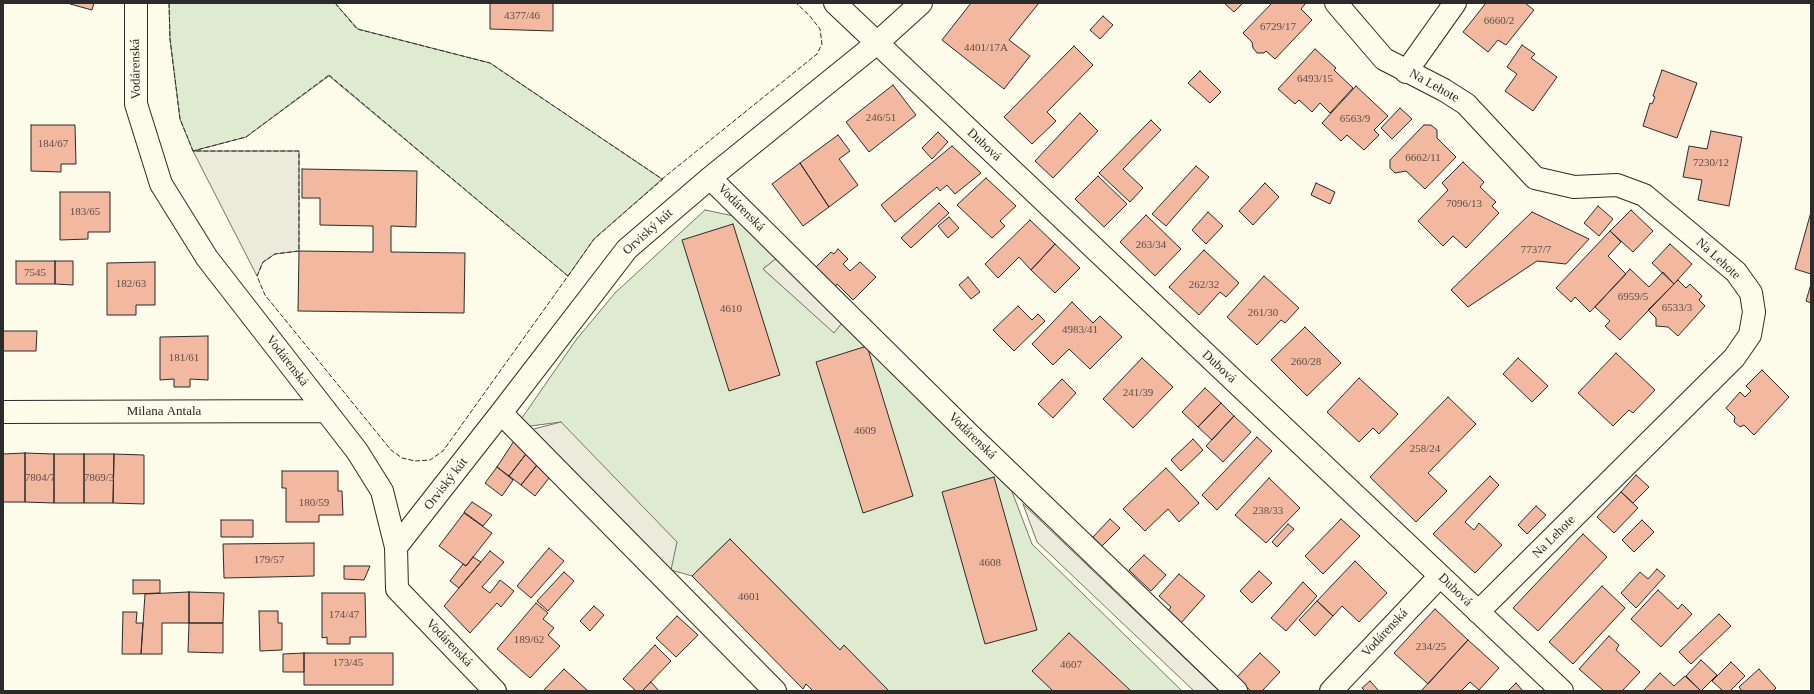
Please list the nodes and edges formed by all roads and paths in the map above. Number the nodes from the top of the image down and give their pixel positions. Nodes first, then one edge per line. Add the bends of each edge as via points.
1 (136, 3) edge
2 (835, 3) edge
3 (921, 3) edge
4 (1336, 3) edge
5 (1455, 3) edge
6 (877, 43) junction
7 (1406, 72) junction
8 (710, 178) junction
9 (326, 411) junction
10 (3, 412) edge
11 (501, 413) junction
12 (396, 547) junction
13 (1440, 576) junction
14 (1478, 612) junction
15 (495, 691) edge
16 (775, 691) edge
17 (1236, 691) edge
18 (1331, 691) edge
19 (1562, 691) edge

1 - 9 street, Vodárenská via 136,104 161,184 207,258
2 - 6 street, Dubová
3 - 6 street, Orviský kút
4 - 7 street, Na Lehote via 1384,59
5 - 7 street
6 - 8 street, Orviský kút
6 - 13 street, Dubová
7 - 14 street, Na Lehote via 1466,104 1535,178 1574,187 1617,185 1644,195 1736,272 1751,292 1754,312 1750,335 1734,358
8 - 11 street, Orviský kút via 627,249
8 - 17 street, Vodárenská
9 - 10 street, Milana Antala
9 - 12 street, Vodárenská via 357,451 382,491
11 - 12 street, Orviský kút
11 - 16 street
12 - 15 street, Vodárenská via 396,589
13 - 14 street, Dubová
13 - 18 street, Vodárenská
14 - 19 street, Dubová

